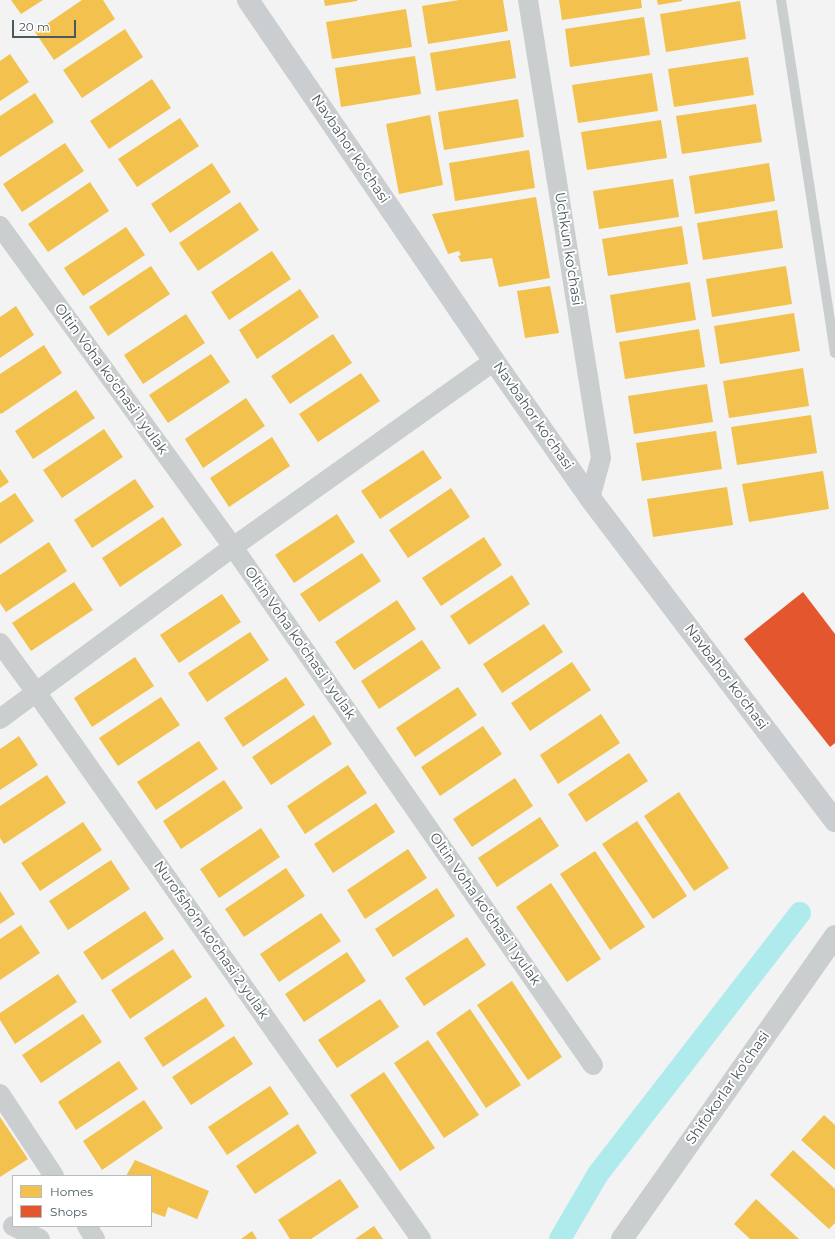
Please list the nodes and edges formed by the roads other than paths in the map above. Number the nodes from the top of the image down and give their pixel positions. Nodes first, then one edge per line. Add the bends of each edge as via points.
1 (248, 0) edge
2 (528, 0) edge
3 (781, 0) edge
4 (0, 226) edge
5 (835, 353) edge
6 (494, 361) junction
7 (590, 498) junction
8 (233, 547) junction
9 (0, 643) edge
10 (36, 692) junction
11 (0, 719) edge
12 (835, 821) edge
13 (835, 936) edge
14 (593, 1065) dead end
15 (0, 1094) edge
16 (53, 1175) edge
17 (0, 1220) edge
18 (12, 1226) edge
19 (15, 1227) edge
20 (88, 1227) edge
21 (40, 1239) edge
22 (95, 1239) edge
23 (421, 1239) edge
24 (622, 1239) edge

1 - 6 main road, Navbahor ko'chasi
2 - 7 street, Uchkun ko'chasi via 601,458
3 - 5 lane
4 - 8 street, Oltin Voha ko'chasi 1 yulak
6 - 7 main road, Navbahor ko'chasi
6 - 8 street
7 - 12 main road, Navbahor ko'chasi
8 - 10 street
8 - 14 street, Oltin Voha ko'chasi 1 yulak
9 - 10 street, Nurofsho'n ko'chasi 2 yulak
10 - 11 street
10 - 23 street, Nurofsho'n ko'chasi 2 yulak
13 - 24 street, Shifokorlar ko'chasi
15 - 16 street
17 - 18 street
19 - 21 street
20 - 22 street

